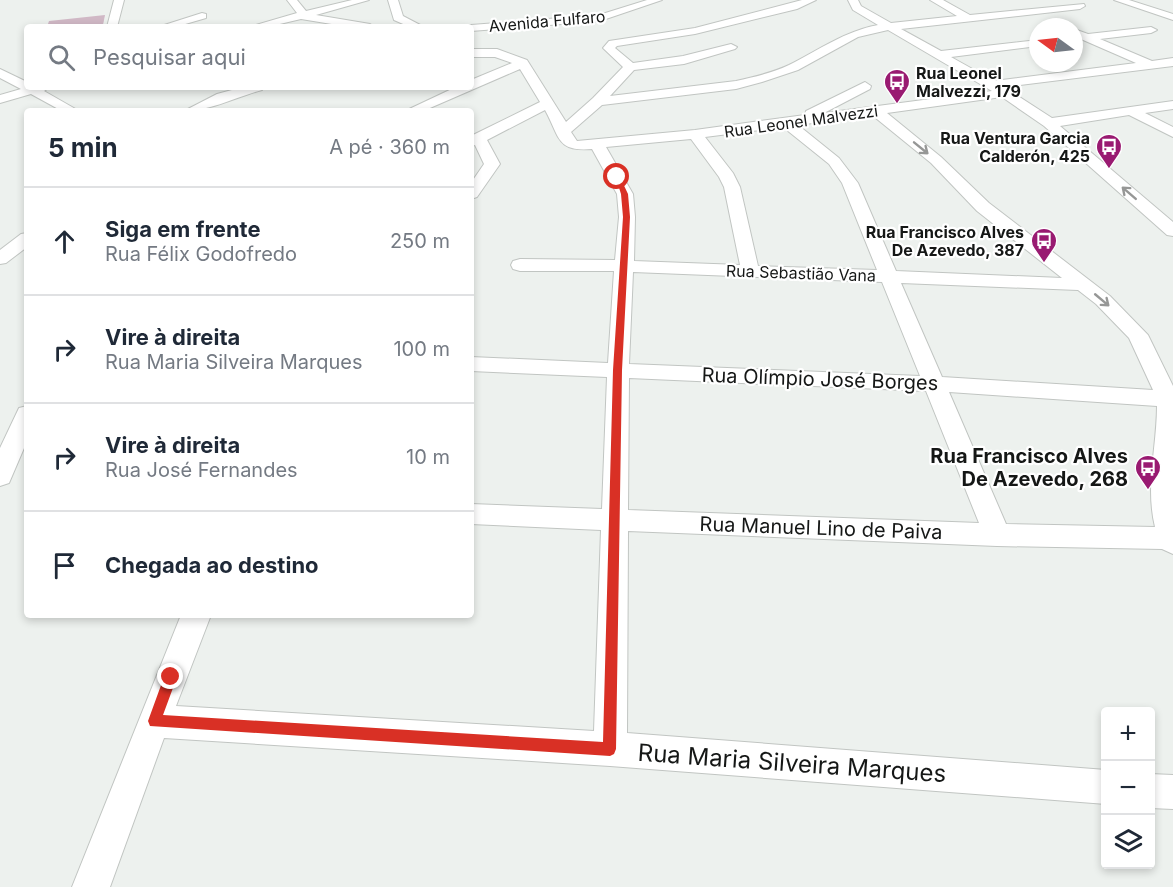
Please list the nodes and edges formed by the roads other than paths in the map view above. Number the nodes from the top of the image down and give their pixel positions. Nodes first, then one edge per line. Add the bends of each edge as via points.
1 (292, 0) edge
2 (364, 0) edge
3 (393, 0) edge
4 (657, 0) edge
5 (811, 0) edge
6 (853, 0) edge
7 (935, 0) edge
8 (1119, 0) edge
9 (122, 3) edge
10 (1012, 4) dead end
11 (1080, 6) dead end
12 (1028, 12) junction
13 (304, 15) junction
14 (1173, 17) edge
15 (202, 18) edge
16 (968, 18) junction
17 (1043, 18) edge
18 (113, 24) edge
19 (176, 24) edge
20 (266, 24) edge
21 (354, 24) edge
22 (412, 24) edge
23 (890, 26) junction
24 (474, 28) edge
25 (1151, 30) dead end
26 (1083, 38) edge
27 (1083, 39) edge
28 (1029, 44) edge
29 (730, 47) dead end
30 (474, 53) edge
31 (938, 55) junction
32 (1173, 62) edge
33 (523, 63) junction
34 (1150, 65) junction
35 (630, 67) junction
36 (0, 73) edge
37 (1173, 75) edge
38 (24, 84) edge
39 (474, 84) edge
40 (865, 86) dead end
41 (998, 89) junction
42 (27, 90) edge
43 (36, 90) edge
44 (460, 90) edge
45 (221, 92) edge
46 (0, 99) edge
47 (598, 101) junction
48 (546, 104) junction
49 (1172, 105) edge
50 (67, 108) edge
51 (195, 108) edge
52 (419, 108) edge
53 (876, 111) junction
54 (1131, 111) junction
55 (793, 122) junction
56 (1048, 123) junction
57 (564, 131) junction
58 (1173, 133) edge
59 (695, 134) junction
60 (475, 140) edge
61 (597, 145) junction
62 (474, 190) edge
63 (1165, 216) edge
64 (1173, 231) edge
65 (24, 240) edge
66 (0, 259) edge
67 (520, 265) dead end
68 (623, 266) junction
69 (750, 271) junction
70 (887, 276) junction
71 (1082, 284) junction
72 (474, 364) edge
73 (618, 370) junction
74 (934, 384) junction
75 (1168, 399) junction
76 (24, 421) edge
77 (0, 476) edge
78 (474, 514) edge
79 (615, 520) junction
80 (997, 535) junction
81 (1172, 541) edge
82 (195, 618) edge
83 (154, 721) junction
84 (610, 749) junction
85 (1101, 787) edge
86 (1155, 790) edge
87 (1173, 792) edge
88 (91, 887) edge

1 - 13 street
2 - 13 street
3 - 22 street via 398,18
4 - 24 street, Avenida Fulfaro via 600,18
5 - 35 street via 695,31 610,45
6 - 23 street via 858,8
7 - 16 street
8 - 14 street
9 - 18 street
10 - 12 street
11 - 12 street
12 - 16 street
12 - 17 street
13 - 20 street
13 - 21 street
15 - 19 street
16 - 23 street
23 - 31 street
23 - 47 street via 851,35 792,68 757,80
25 - 26 street
27 - 34 street
28 - 31 street
29 - 35 street via 684,60
30 - 33 street via 497,53
31 - 41 street
32 - 34 street, Rua Leonel Malvezzi
33 - 39 street
33 - 48 street
34 - 37 street
34 - 41 street, Rua Leonel Malvezzi
35 - 47 street
36 - 38 street
40 - 55 street
41 - 53 street, Rua Leonel Malvezzi
41 - 56 street
42 - 46 street
43 - 50 street
44 - 52 street
45 - 51 street
47 - 57 street
48 - 57 street
48 - 60 street
49 - 54 street
53 - 55 street, Rua Leonel Malvezzi
53 -> 71 street via 936,160 983,207
54 - 56 street
54 - 58 street
55 - 59 street, Rua Leonel Malvezzi
55 - 70 street via 844,174
63 -> 56 street
57 - 61 street, Rua Leonel Malvezzi via 570,144
59 - 61 street, Rua Leonel Malvezzi
59 - 69 street via 728,176
60 - 62 street via 492,164
61 - 68 street via 625,194
63 - 64 street
65 - 66 street
67 - 68 street, Rua Sebastião Vana
68 - 69 street, Rua Sebastião Vana
68 - 73 street
69 - 70 street, Rua Sebastião Vana
70 - 71 street, Rua Sebastião Vana
70 - 74 street
71 -> 75 street via 1138,335
72 - 73 street, Rua Olímpio José Borges
73 - 74 street, Rua Olímpio José Borges
73 - 79 street
74 - 75 street, Rua Olímpio José Borges
74 - 80 street
75 - 81 street via 1163,506
76 - 77 street
78 - 79 street, Rua Manuel Lino de Paiva
79 - 80 street, Rua Manuel Lino de Paiva
79 - 84 street
80 - 81 street, Rua Manuel Lino de Paiva
82 - 83 street
83 - 84 street, Rua Maria Silveira Marques
83 - 88 street
84 - 85 street, Rua Maria Silveira Marques
86 - 87 street

